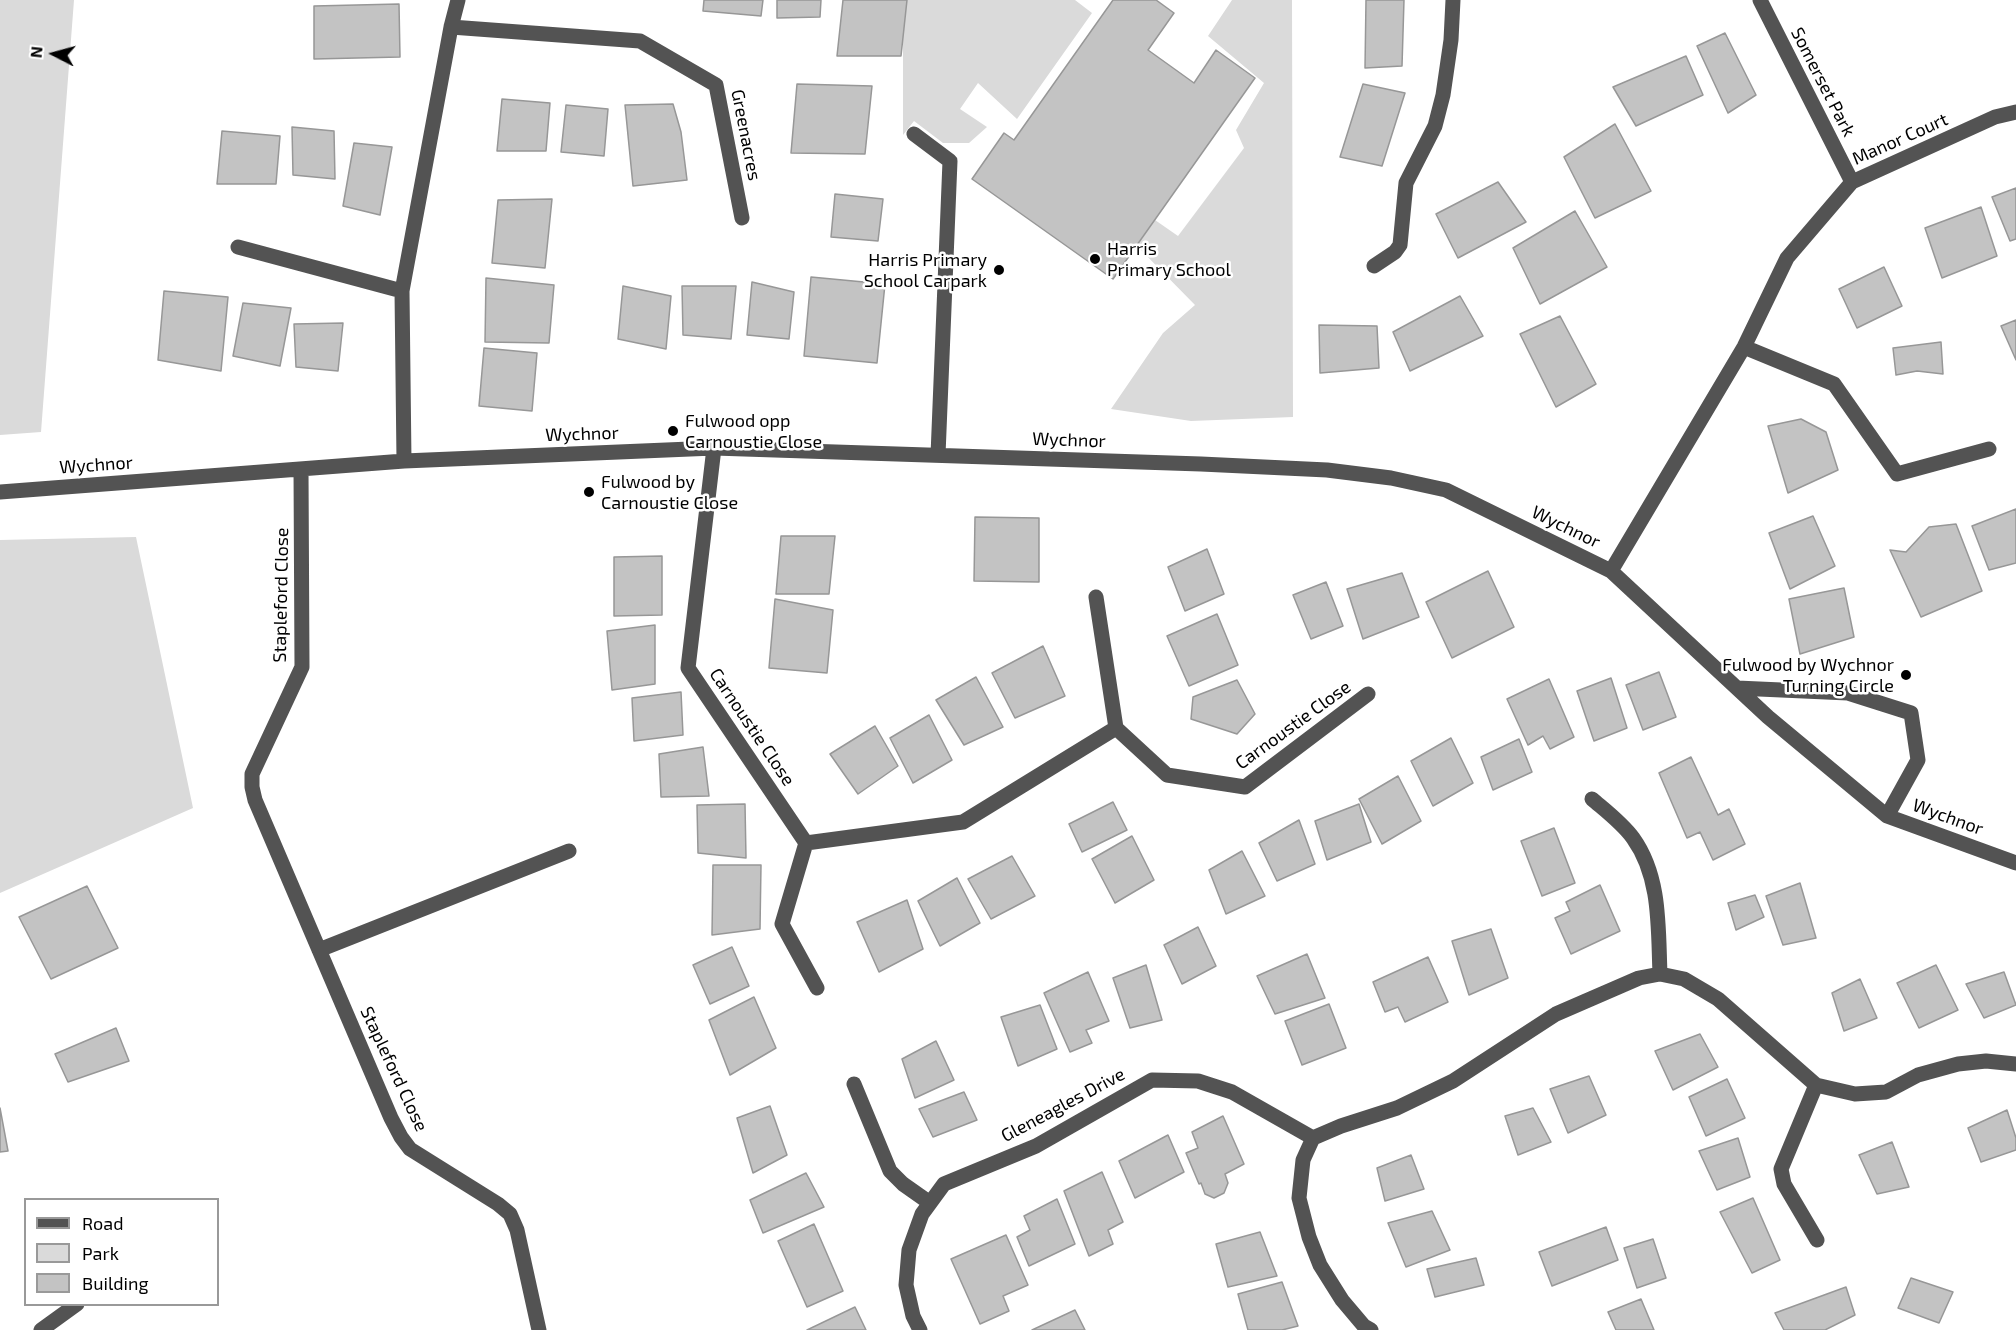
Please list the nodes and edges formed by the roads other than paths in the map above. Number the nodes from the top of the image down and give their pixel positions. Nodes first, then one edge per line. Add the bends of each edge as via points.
1 (458, 0) edge
2 (1453, 0) edge
3 (1760, 0) edge
4 (451, 27) junction
5 (2016, 112) edge
6 (914, 134) dead end
7 (1852, 182) junction
8 (742, 218) dead end
9 (238, 247) dead end
10 (1374, 266) dead end
11 (402, 291) junction
12 (1744, 347) junction
13 (714, 448) junction
14 (1989, 449) dead end
15 (938, 455) junction
16 (404, 461) junction
17 (301, 469) junction
18 (0, 492) edge
19 (1611, 572) junction
20 (1096, 597) dead end
21 (1737, 688) junction
22 (1368, 694) dead end
23 (1116, 728) junction
24 (1592, 799) dead end
25 (1887, 816) junction
26 (806, 843) junction
27 (569, 851) dead end
28 (2016, 863) edge
29 (319, 950) junction
30 (1660, 974) junction
31 (817, 988) dead end
32 (2016, 1064) edge
33 (854, 1084) dead end
34 (1816, 1085) junction
35 (1313, 1138) junction
36 (930, 1203) junction
37 (1817, 1240) dead end
38 (76, 1306) edge
39 (41, 1330) edge
40 (539, 1330) edge
41 (920, 1330) edge
42 (1371, 1330) edge

1 - 4 street
2 - 10 street via 1443,95 1435,126 1406,183 1400,245
3 - 7 street, Somerset Park
4 - 8 street, Greenacres via 640,41 716,85
4 - 11 street
5 - 7 street, Manor Court via 1995,117
6 - 15 street via 950,161
7 - 12 street, Manor Court via 1787,258
9 - 11 street
11 - 16 street
12 - 14 street via 1834,384 1897,474
12 - 19 street, Manor Court
13 - 15 street, Wychnor
13 - 16 street, Wychnor
13 - 26 street, Carnoustie Close via 688,668
15 - 19 street, Wychnor via 1327,470 1390,477 1446,490
16 - 17 street, Wychnor
17 - 18 street, Wychnor
17 - 29 street, Stapleford Close via 302,667 252,774 252,787
19 - 21 street, Wychnor
20 - 23 street
21 - 25 street, Wychnor
21 - 25 street via 1848,693 1911,713 1918,760
22 - 23 street, Carnoustie Close via 1245,787 1167,775
23 - 26 street via 963,822
24 - 30 street via 1633,838 1650,873 1656,894
25 - 28 street, Wychnor
26 - 31 street via 782,924
27 - 29 street
29 - 40 street, Stapleford Close via 401,1137 423,1159 510,1214
30 - 34 street via 1684,979 1718,999
30 - 35 street via 1639,978 1556,1014 1453,1082 1397,1108
32 - 34 street via 1958,1064 1918,1075 1886,1092 1855,1094
33 - 36 street via 890,1171
34 - 37 street via 1781,1169 1785,1184
35 - 36 street, Gleneagles Drive via 1232,1092 1198,1081 1152,1080 1036,1146 944,1184
35 - 42 street via 1303,1160 1299,1198 1309,1237 1320,1265 1342,1300
36 - 41 street, Gleneagles Drive via 909,1250 906,1285
38 - 39 street

